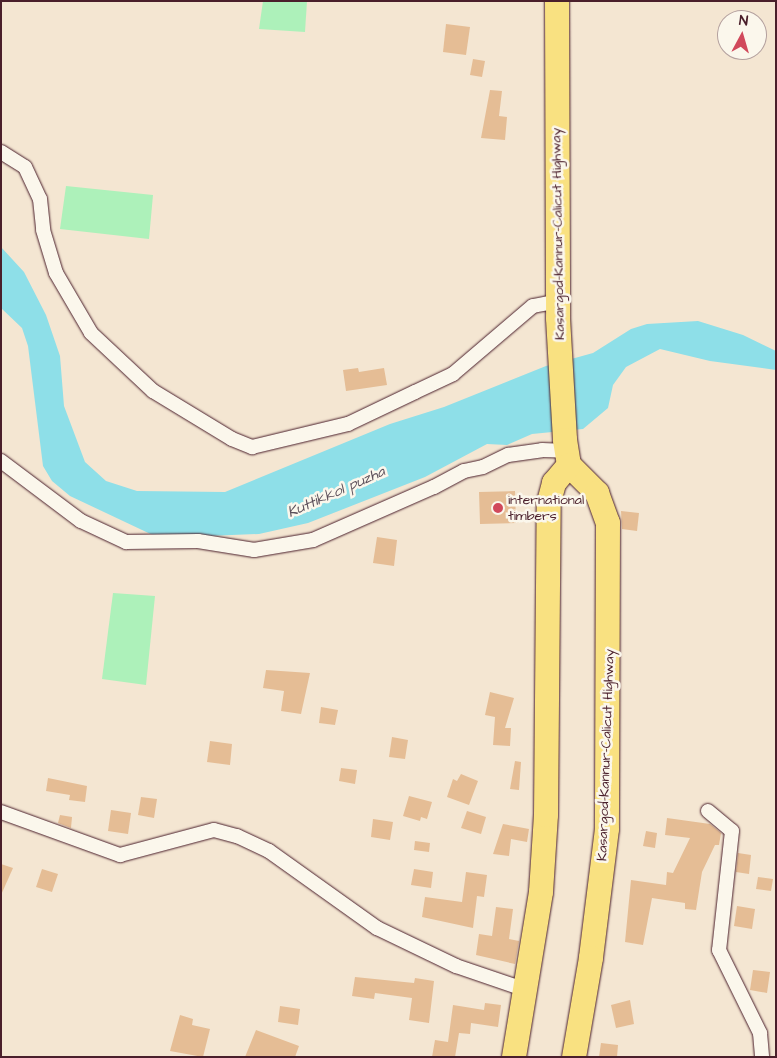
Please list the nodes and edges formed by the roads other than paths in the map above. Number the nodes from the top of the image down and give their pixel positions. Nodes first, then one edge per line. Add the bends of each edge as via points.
1 (557, 1) edge
2 (1, 152) edge
3 (558, 310) junction
4 (567, 452) junction
5 (1, 461) edge
6 (708, 811) dead end
7 (1, 812) edge
8 (526, 990) junction
9 (514, 1057) edge
10 (574, 1057) edge
11 (762, 1057) edge

1 - 3 highway, Kasargod-Kannur-Calicut Highway
2 - 3 street via 25,167 40,199 43,230 56,273 91,333 153,390 232,439 252,447 348,424 453,374 533,306
3 - 4 highway, Kasargod-Kannur-Calicut Highway
4 - 5 street via 542,450 508,455 483,467 464,471 313,540 254,550 198,541 126,542 81,521
4 - 8 highway via 549,502 546,815 541,892
4 - 10 highway, Kasargod-Kannur-Calicut Highway via 597,493 608,523 610,644 607,829 593,949
6 - 11 street via 732,831 719,950 760,1033
7 - 8 street via 120,855 214,830 237,836 269,851 377,928 456,966
8 - 9 highway

